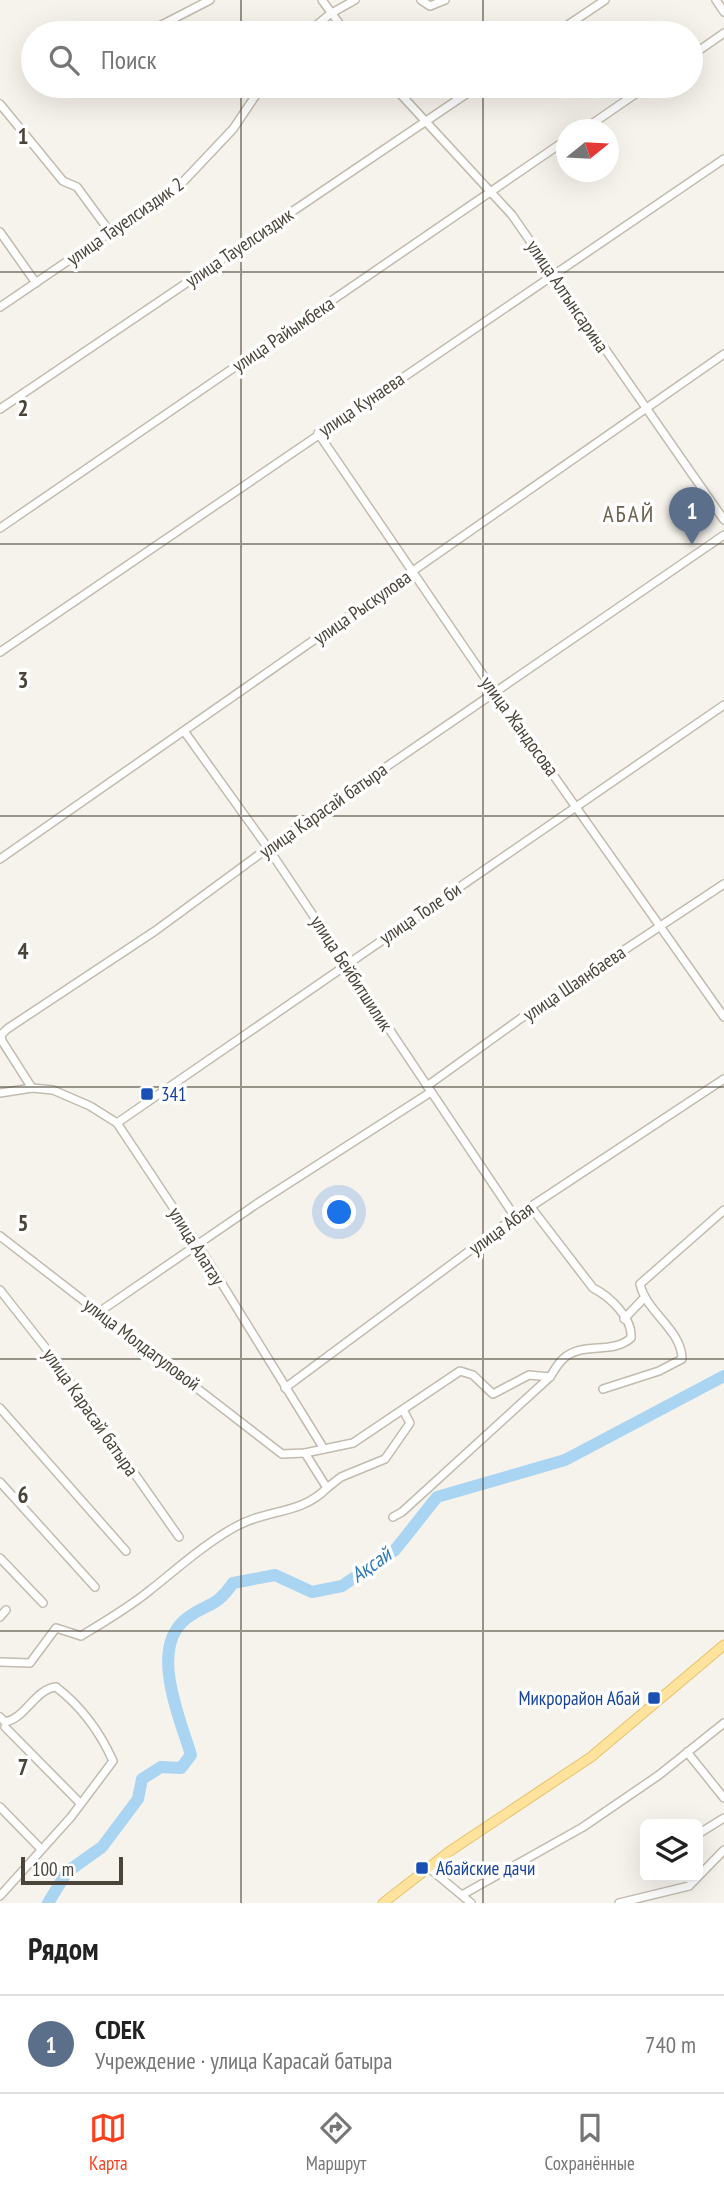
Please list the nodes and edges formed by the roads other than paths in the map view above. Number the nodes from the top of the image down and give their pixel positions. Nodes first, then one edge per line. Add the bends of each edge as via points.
1 (210, 0) edge
2 (322, 0) edge
3 (355, 0) edge
4 (421, 0) edge
5 (445, 0) edge
6 (605, 0) edge
7 (716, 0) edge
8 (724, 12) edge
9 (330, 14) junction
10 (169, 21) edge
11 (322, 21) edge
12 (336, 21) edge
13 (574, 21) edge
14 (724, 33) edge
15 (703, 48) edge
16 (254, 98) edge
17 (404, 98) edge
18 (460, 98) edge
19 (630, 98) edge
20 (0, 104) edge
21 (599, 119) edge
22 (425, 121) junction
23 (556, 147) edge
24 (724, 159) edge
25 (491, 192) junction
26 (0, 232) edge
27 (110, 232) junction
28 (554, 275) junction
29 (36, 283) junction
30 (0, 307) edge
31 (724, 354) edge
32 (0, 409) edge
33 (645, 410) junction
34 (318, 433) junction
35 (724, 520) edge
36 (0, 528) edge
37 (724, 535) edge
38 (412, 571) junction
39 (0, 652) edge
40 (494, 691) junction
41 (724, 705) edge
42 (184, 731) junction
43 (578, 806) junction
44 (268, 848) junction
45 (0, 859) edge
46 (724, 884) edge
47 (660, 924) junction
48 (346, 964) junction
49 (724, 1017) edge
50 (724, 1079) edge
51 (32, 1088) junction
52 (429, 1089) junction
53 (0, 1093) edge
54 (117, 1123) junction
55 (530, 1206) junction
56 (724, 1210) edge
57 (515, 1217) junction
58 (0, 1236) edge
59 (198, 1245) junction
60 (0, 1290) edge
61 (645, 1297) junction
62 (99, 1312) junction
63 (624, 1319) junction
64 (550, 1377) junction
65 (285, 1388) junction
66 (603, 1389) dead end
67 (0, 1408) edge
68 (403, 1410) junction
69 (324, 1449) junction
70 (305, 1453) junction
71 (0, 1482) edge
72 (327, 1488) junction
73 (393, 1517) dead end
74 (179, 1537) dead end
75 (126, 1550) dead end
76 (0, 1558) edge
77 (95, 1587) dead end
78 (43, 1603) dead end
79 (6, 1610) dead end
80 (0, 1617) edge
81 (724, 1645) edge
82 (0, 1662) edge
83 (0, 1717) edge
84 (724, 1723) edge
85 (5, 1726) edge
86 (687, 1752) junction
87 (724, 1798) edge
88 (80, 1803) junction
89 (0, 1807) edge
90 (724, 1818) edge
91 (703, 1831) edge
92 (40, 1848) junction
93 (724, 1850) edge
94 (429, 1867) junction
95 (462, 1895) junction
96 (0, 1896) edge
97 (383, 1903) edge
98 (471, 1903) edge
99 (619, 1903) edge

1 - 10 street
2 - 9 street
3 - 9 street
4 - 5 street via 430,6
6 - 13 street
7 - 8 street
9 - 11 street
9 - 12 street
14 - 15 street
16 - 27 street, улица Тауелсиздик 2 via 233,129 181,184
17 - 22 street, улица Алтынсарина
18 - 22 street, улица Тауелсиздик
19 - 21 street
20 - 27 street via 63,181 78,187
22 - 25 street, улица Алтынсарина
22 - 32 street, улица Тауелсиздик
23 - 25 street, улица Райымбека
24 - 28 street, улица Кунаева
25 - 28 street, улица Алтынсарина
25 - 36 street, улица Райымбека
26 - 29 street
27 - 29 street, улица Тауелсиздик 2
28 - 33 street, улица Алтынсарина
28 - 34 street, улица Кунаева
29 - 30 street, улица Тауелсиздик 2
31 - 33 street, улица Рыскулова
33 - 35 street, улица Алтынсарина
33 - 38 street, улица Рыскулова
34 - 38 street, улица Жандосова
34 - 39 street, улица Кунаева
37 - 40 street, улица Карасай батыра
38 - 40 street, улица Жандосова
38 - 42 street, улица Рыскулова
40 - 43 street, улица Жандосова
40 - 44 street, улица Карасай батыра
41 - 43 street, улица Толе би
42 - 44 street, улица Бейбитшилик
42 - 45 street, улица Рыскулова
43 - 47 street, улица Жандосова
43 - 48 street, улица Толе би
44 - 48 street, улица Бейбитшилик
44 - 51 street, улица Карасай батыра via 1,1035
46 - 47 street, улица Шаянбаева
47 - 49 street, улица Жандосова
47 - 52 street, улица Шаянбаева
48 - 52 street, улица Бейбитшилик
48 - 54 street, улица Толе би
50 - 55 street, улица Абая
51 - 53 street
51 - 54 street, улица Алатау via 53,1090
52 - 57 street, улица Бейбитшилик
52 - 59 street, улица Шаянбаева
54 - 59 street, улица Алатау
55 - 57 street, улица Абая
55 - 63 street via 593,1288 608,1295
56 - 61 street via 643,1279 640,1284
57 - 65 street, улица Абая
58 - 62 street, улица Молдагуловой
59 - 62 street, улица Шаянбаева
59 - 65 street, улица Алатау
60 - 74 street, улица Карасай батыра
61 - 63 street
61 - 66 street via 677,1342 682,1359
62 - 70 street, улица Молдагуловой via 282,1454
63 - 64 street via 632,1334 626,1342 569,1354
64 - 68 street via 529,1375 493,1394 474,1375 460,1371
64 - 73 street
65 - 69 street, улица Алатау
67 - 75 street
68 - 69 street via 353,1443
68 - 72 street via 410,1423 388,1455 341,1476
69 - 70 street
70 - 72 street
71 - 77 street
72 - 82 street via 302,1507 260,1516 231,1529 81,1636 60,1627 30,1663
76 - 78 street
79 - 80 street
81 - 94 main road via 591,1757
83 - 85 street
84 - 86 street
85 - 88 street
85 - 88 street via 47,1688 57,1687 103,1739 113,1761
86 - 87 street
86 - 95 street via 583,1827
88 - 92 street
89 - 92 street
90 - 91 street
92 - 96 street
93 - 99 street via 689,1886
94 - 95 street
94 - 97 main road
95 - 98 street

